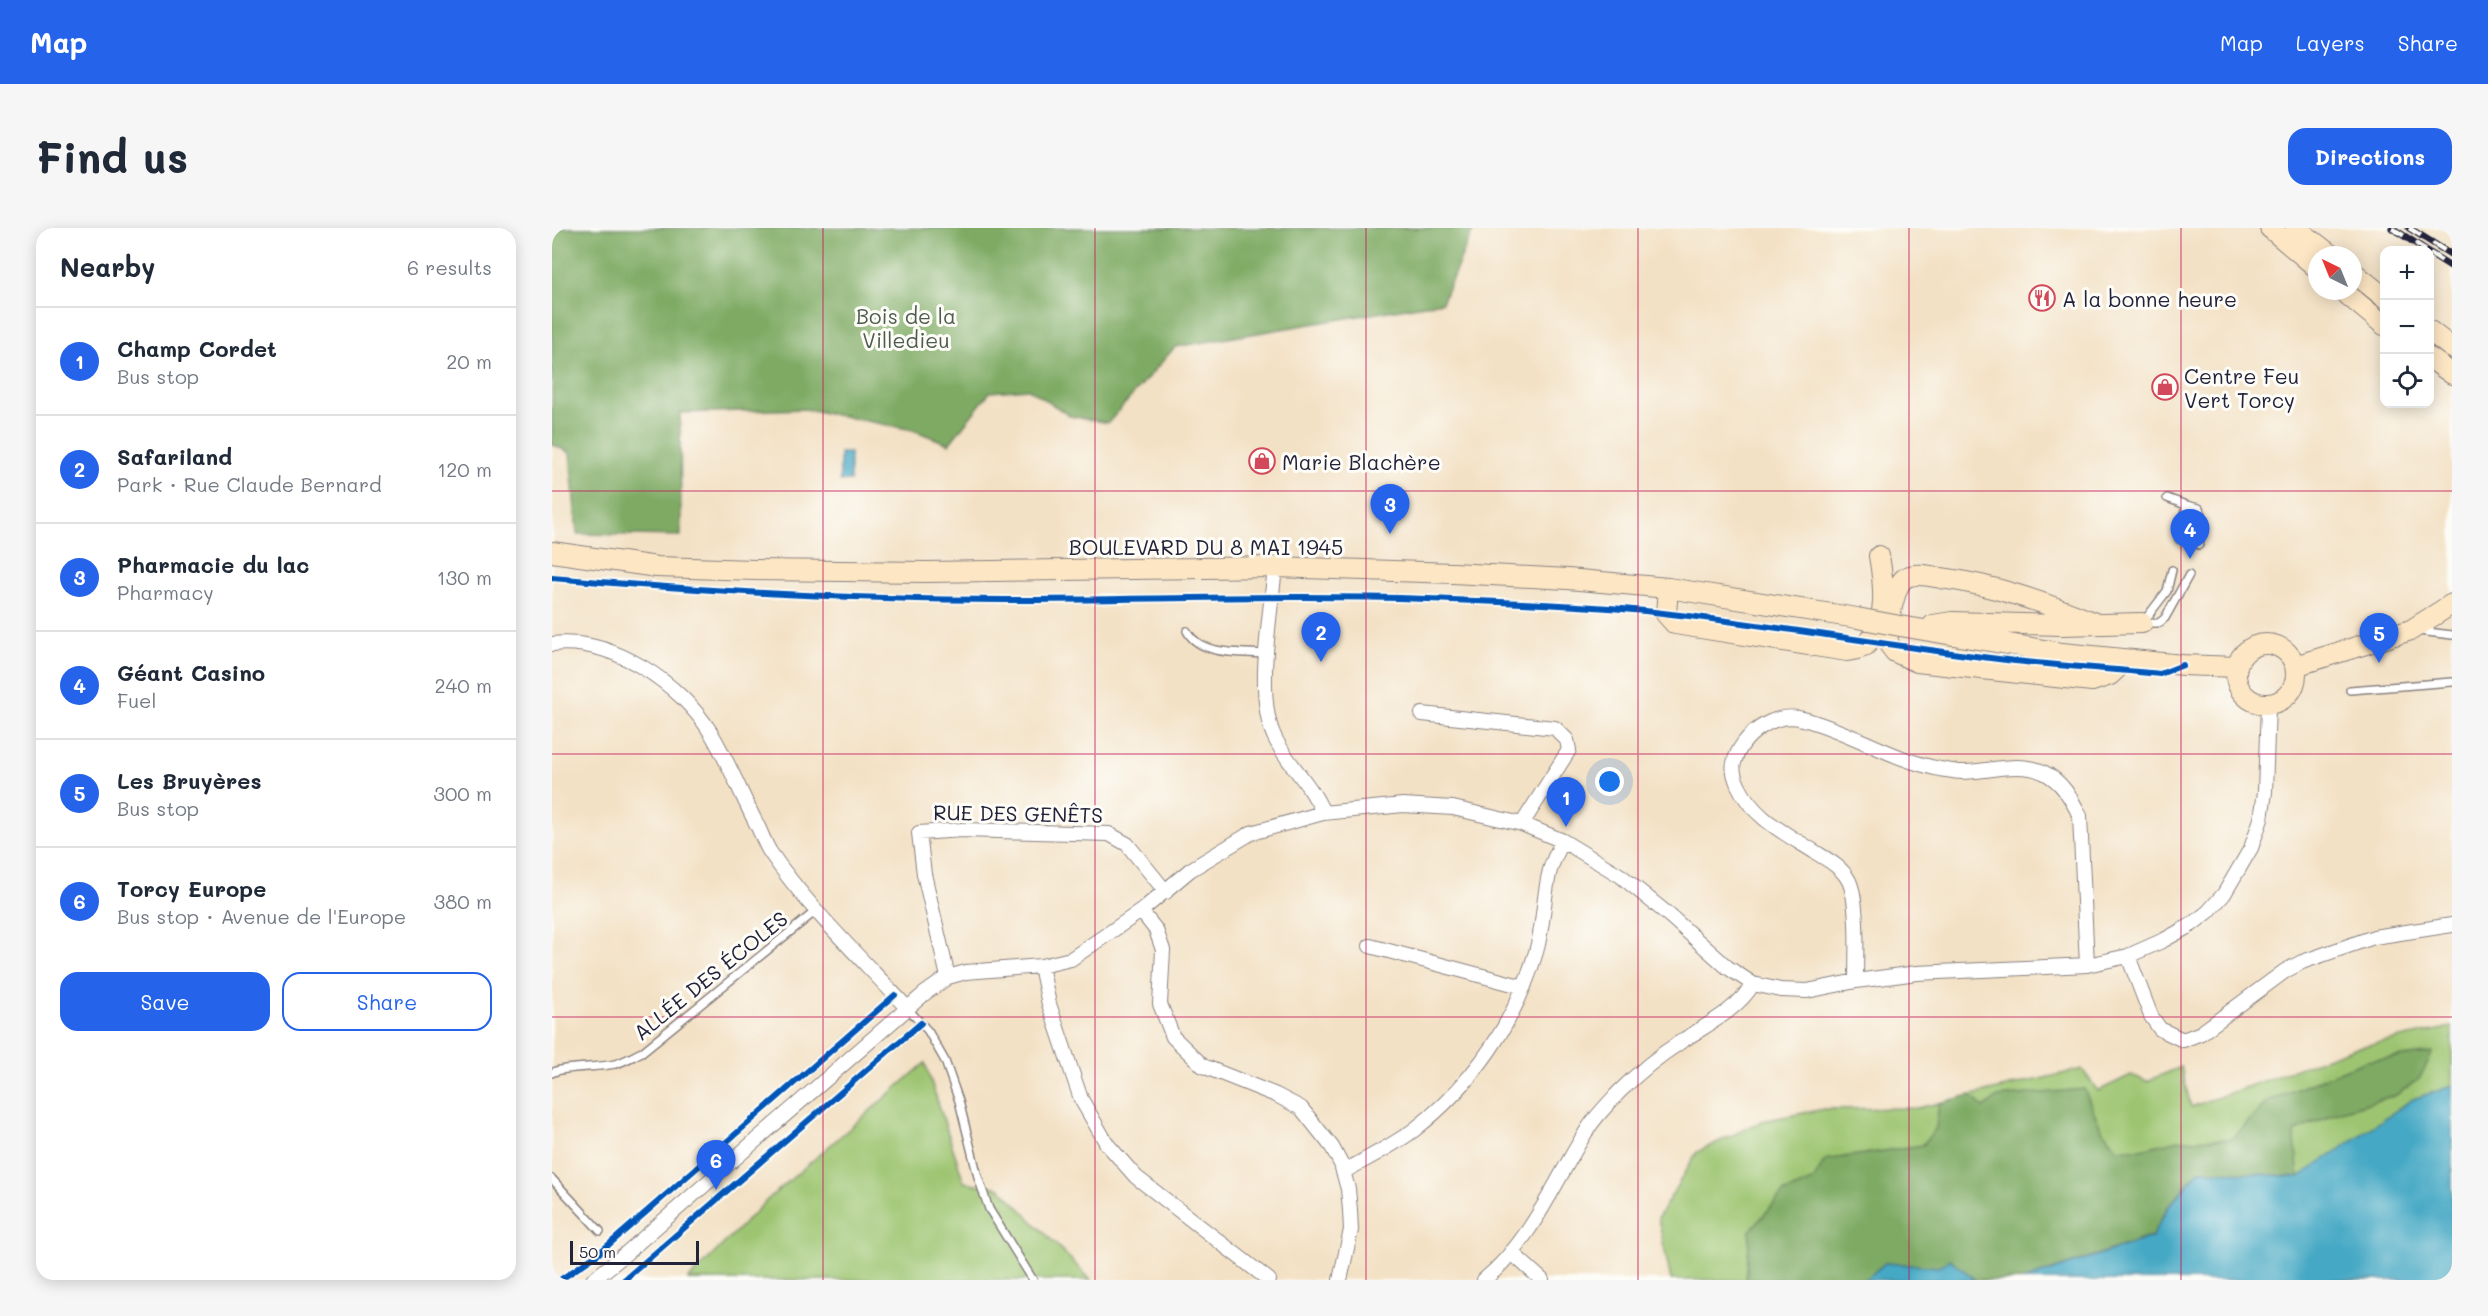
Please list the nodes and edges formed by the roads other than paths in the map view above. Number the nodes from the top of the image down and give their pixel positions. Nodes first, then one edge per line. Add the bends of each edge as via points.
1 (2270, 228) edge
2 (2296, 228) edge
3 (2319, 246) edge
4 (2308, 260) edge
5 (2362, 280) edge
6 (2380, 293) edge
7 (2354, 300) edge
8 (2380, 320) edge
9 (2434, 334) edge
10 (2452, 348) edge
11 (2434, 361) edge
12 (2452, 374) edge
13 (2168, 498) dead end
14 (2186, 505) junction
15 (2179, 539) dead end
16 (2199, 545) dead end
17 (552, 552) edge
18 (1879, 556) dead end
19 (1275, 567) junction
20 (2172, 570) dead end
21 (2189, 575) dead end
22 (1668, 588) junction
23 (2452, 604) edge
24 (2095, 622) junction
25 (2142, 623) junction
26 (1900, 626) junction
27 (2411, 630) junction
28 (1187, 631) dead end
29 (2452, 635) edge
30 (552, 644) edge
31 (1266, 654) junction
32 (2126, 660) junction
33 (2295, 666) junction
34 (2237, 667) junction
35 (2452, 682) edge
36 (2350, 690) dead end
37 (2268, 705) junction
38 (1422, 714) dead end
39 (1323, 813) junction
40 (1522, 824) junction
41 (1563, 841) junction
42 (1166, 892) junction
43 (817, 910) junction
44 (1142, 911) junction
45 (2452, 925) edge
46 (1371, 946) dead end
47 (2128, 956) junction
48 (2086, 965) junction
49 (1041, 966) junction
50 (948, 977) junction
51 (1856, 981) junction
52 (1753, 984) junction
53 (1524, 987) junction
54 (908, 1009) junction
55 (552, 1073) edge
56 (1343, 1172) junction
57 (552, 1179) edge
58 (600, 1231) dead end
59 (1511, 1252) junction
60 (593, 1280) edge
61 (1033, 1280) edge
62 (1269, 1280) edge
63 (1340, 1280) edge
64 (1484, 1280) edge
65 (1542, 1280) edge

1 - 4 street
2 - 3 street
5 - 6 street
7 - 8 street
9 - 10 street
11 - 12 street
13 - 14 lane
14 - 15 lane
14 - 16 lane via 2199,508 2202,513
17 - 19 street, BOULEVARD DU 8 MAI 1945 via 657,567 755,570
18 - 22 street via 1883,608 1875,634 1863,648 1847,651 1675,624 1666,614
19 - 22 street, BOULEVARD DU 8 MAI 1945 via 1568,579
19 - 31 street
20 - 25 lane via 2167,591
21 - 25 lane via 2165,618 2158,623
22 - 26 street, BOULEVARD DU 8 MAI 1945, bridge
23 - 27 street
24 - 25 street
24 - 26 street
24 - 32 street via 2004,590 1911,576 1895,592 1888,643 1895,652 1917,662 2092,681 2109,675
26 - 32 street
27 - 29 lane
27 - 33 street
28 - 31 lane via 1204,648
30 - 43 street via 599,646 644,667 683,700 710,732 768,850
31 - 39 street via 1265,698 1274,735 1317,797
32 - 34 street
33 - 34 street via 2285,651 2269,644 2252,648
33 - 37 street via 2293,688 2283,700
34 - 37 street via 2243,694
35 - 36 lane
37 - 47 street via 2265,792 2251,848 2240,869 2208,912 2182,930
38 - 40 street via 1555,728 1567,740 1569,750
39 - 40 street via 1403,804 1453,808
39 - 42 street via 1251,833 1190,870
40 - 41 street
41 - 52 street via 1621,876 1727,967
41 - 53 street via 1550,870 1536,950
42 - 44 street
42 - 50 street, RUE DES GENÊTS via 1127,844 1109,834 962,830 919,833 924,874
43 - 54 street
43 - 55 lane, ALLÉE DES ÉCOLES via 642,1053 617,1064 558,1069
44 - 49 street via 1071,959
44 - 56 street via 1156,930 1163,950 1160,1004 1173,1037 1203,1066 1301,1108 1323,1134
45 - 47 street via 2374,937 2302,962 2201,1033 2183,1040 2160,1029 2151,1016
46 - 53 street
47 - 48 street
48 - 51 street via 1917,973
48 - 51 street via 2080,816 2055,779 2023,767 1961,772 1917,764 1802,718 1781,717 1750,735 1739,748 1733,766 1736,780 1756,813 1836,864 1849,882
49 - 50 street
49 - 62 street via 1049,1004 1081,1098 1107,1144 1136,1177
50 - 54 street
51 - 52 street via 1807,991
52 - 59 street via 1728,1010 1652,1062 1620,1091 1590,1125 1532,1225
53 - 56 street via 1498,1040 1460,1089 1412,1131
54 - 60 street
54 - 61 lane via 928,1031 945,1061 989,1209
56 - 63 street via 1351,1230
57 - 58 lane
59 - 64 street
59 - 65 street

